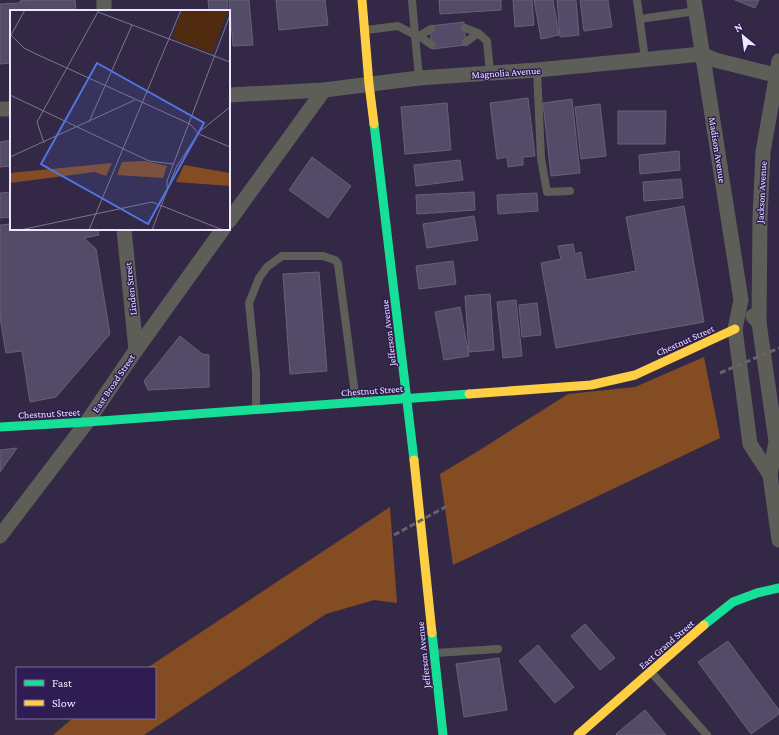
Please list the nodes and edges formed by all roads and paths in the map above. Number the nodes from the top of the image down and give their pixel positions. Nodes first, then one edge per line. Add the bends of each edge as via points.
1 (362, 0) edge
2 (412, 0) edge
3 (637, 0) edge
4 (695, 5) edge
5 (640, 19) junction
6 (466, 28) dead end
7 (431, 29) dead end
8 (365, 30) junction
9 (478, 33) junction
10 (417, 35) junction
11 (466, 42) dead end
12 (432, 45) dead end
13 (702, 54) junction
14 (645, 59) junction
15 (537, 70) junction
16 (778, 71) edge
17 (490, 72) junction
18 (419, 78) junction
19 (369, 84) junction
20 (324, 90) junction
21 (230, 95) edge
22 (10, 108) edge
23 (0, 109) edge
24 (570, 191) dead end
25 (230, 220) edge
26 (124, 230) edge
27 (222, 230) edge
28 (742, 300) junction
29 (759, 323) junction
30 (735, 329) junction
31 (136, 350) junction
32 (407, 399) junction
33 (356, 402) junction
34 (256, 410) junction
35 (87, 422) junction
36 (0, 426) edge
37 (770, 475) junction
38 (0, 536) edge
39 (779, 540) edge
40 (779, 588) edge
41 (498, 649) dead end
42 (434, 654) junction
43 (651, 672) junction
44 (443, 735) edge
45 (578, 735) edge
46 (706, 735) edge

1 - 8 street, Jefferson Avenue
2 - 10 lane
3 - 5 lane
4 - 5 lane
4 - 13 street, Madison Avenue
5 - 14 lane
6 - 9 lane
7 - 10 lane
8 - 10 lane via 398,26
8 - 19 street, Jefferson Avenue
9 - 11 lane
9 - 17 lane via 487,41
10 - 12 lane
10 - 18 lane
13 - 14 street, Magnolia Avenue
13 - 16 street, Magnolia Avenue via 715,60
13 - 28 street, Madison Avenue
14 - 15 street, Magnolia Avenue
15 - 17 street, Magnolia Avenue
15 - 24 lane via 541,158 547,192
16 - 29 street, Jackson Avenue via 763,152
17 - 18 street, Magnolia Avenue
18 - 19 street, Magnolia Avenue
19 - 20 street, Magnolia Avenue
19 - 32 street, Jefferson Avenue
20 - 21 street, Magnolia Avenue
20 - 25 street
22 - 23 street
26 - 31 street, Linden Street
27 - 31 street, East Broad Street
28 - 29 street, Madison Avenue
28 - 30 street, Madison Avenue
29 - 37 street, Madison Avenue via 776,441
30 - 32 street, Chestnut Street via 635,375 591,385
30 - 37 street, Madison Avenue via 750,444
31 - 35 street, East Broad Street
32 - 33 street, Chestnut Street
32 - 42 street, Jefferson Avenue
33 - 34 street, Chestnut Street
33 - 34 lane via 338,264 335,260 323,256 282,256 267,267 259,278 249,304 256,373
34 - 35 street, Chestnut Street
35 - 36 street, Chestnut Street
35 - 38 street, East Broad Street
37 - 39 street, Madison Avenue
40 - 43 street, East Grand Street via 733,602
41 - 42 lane
42 - 44 street, Jefferson Avenue
43 - 45 street, East Grand Street
43 - 46 lane

